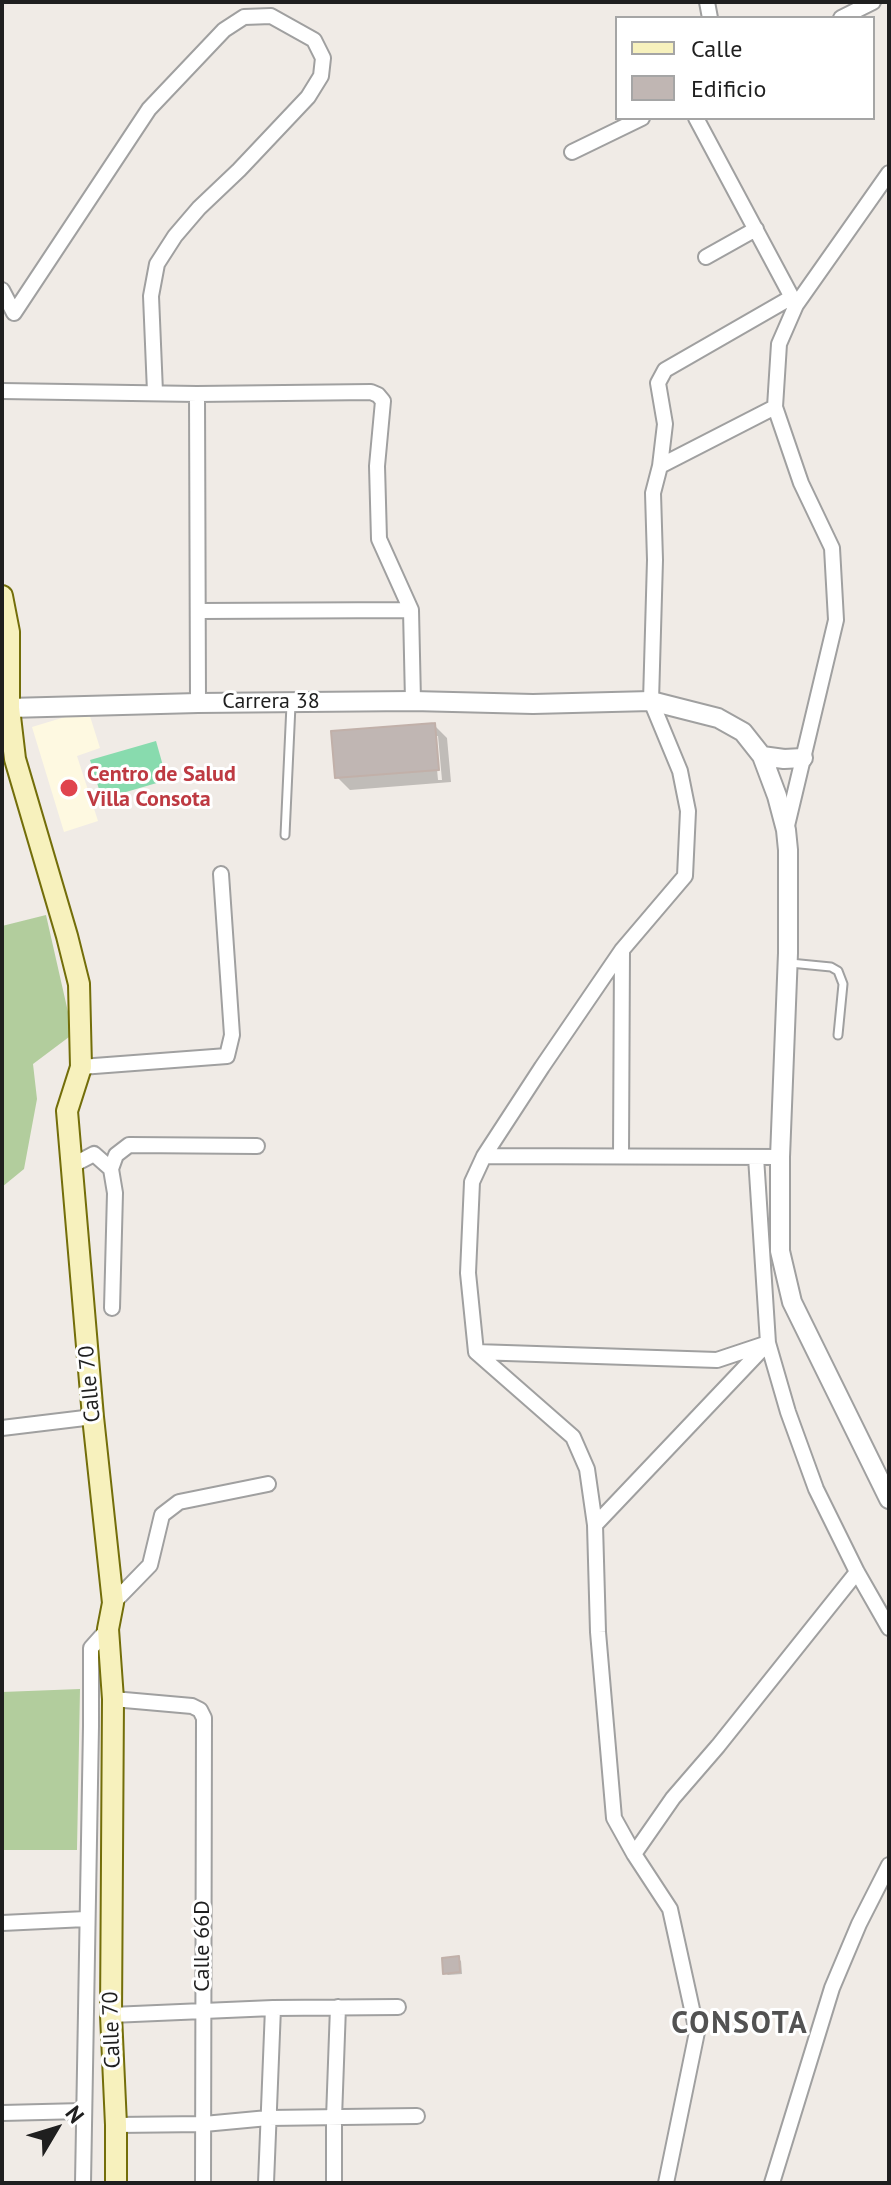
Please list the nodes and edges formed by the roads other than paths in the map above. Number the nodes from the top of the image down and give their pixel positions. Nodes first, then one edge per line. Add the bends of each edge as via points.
1 (873, 2) edge
2 (845, 16) edge
3 (638, 120) edge
4 (697, 120) edge
5 (572, 152) dead end
6 (889, 173) edge
7 (756, 229) junction
8 (706, 257) dead end
9 (2, 290) edge
10 (794, 301) junction
11 (2, 391) edge
12 (155, 392) junction
13 (197, 394) junction
14 (775, 407) junction
15 (660, 466) junction
16 (2, 596) edge
17 (411, 610) junction
18 (199, 611) junction
19 (413, 701) junction
20 (651, 701) junction
21 (198, 703) junction
22 (291, 703) junction
23 (9, 708) junction
24 (762, 756) junction
25 (803, 758) junction
26 (786, 830) junction
27 (285, 835) dead end
28 (221, 874) dead end
29 (622, 950) junction
30 (787, 963) junction
31 (838, 1035) dead end
32 (81, 1067) junction
33 (257, 1146) dead end
34 (484, 1156) junction
35 (621, 1156) junction
36 (756, 1157) junction
37 (780, 1157) junction
38 (71, 1166) junction
39 (111, 1169) junction
40 (112, 1308) dead end
41 (768, 1343) junction
42 (476, 1352) junction
43 (93, 1417) junction
44 (2, 1428) edge
45 (268, 1484) dead end
46 (889, 1499) edge
47 (595, 1525) junction
48 (857, 1572) junction
49 (113, 1603) junction
50 (889, 1628) edge
51 (108, 1629) junction
52 (113, 1699) junction
53 (634, 1854) junction
54 (889, 1865) edge
55 (86, 1919) junction
56 (2, 1923) edge
57 (338, 2007) junction
58 (398, 2007) dead end
59 (273, 2008) junction
60 (203, 2012) junction
61 (111, 2015) junction
62 (83, 2111) junction
63 (2, 2113) edge
64 (417, 2116) dead end
65 (268, 2118) junction
66 (334, 2118) junction
67 (204, 2124) junction
68 (116, 2125) junction
69 (83, 2183) edge
70 (116, 2183) edge
71 (203, 2183) edge
72 (266, 2183) edge
73 (334, 2183) edge
74 (666, 2183) edge
75 (772, 2183) edge

1 - 2 street
3 - 5 street
4 - 7 street
6 - 10 street
7 - 8 street
7 - 10 street
9 - 12 street via 14,313 149,109 224,30 244,17 271,16 314,40 323,58 321,76 308,97 199,208 157,264 151,296
10 - 14 street via 779,344
10 - 15 street via 665,370 658,383 665,424
11 - 12 street
12 - 13 street
13 - 17 street via 378,395 383,401 377,466 379,539
13 - 18 street
14 - 15 street
14 - 25 street via 801,483 832,548 836,620
15 - 20 street via 653,493
16 - 23 main road, Calle 70 via 9,632
17 - 18 street
17 - 19 street
18 - 21 street
19 - 20 street, Carrera 38
19 - 22 street, Carrera 38
20 - 24 street, Carrera 38 via 718,718 743,732
20 - 29 street via 680,771 688,811 685,876
21 - 22 street, Carrera 38
21 - 23 street, Carrera 38
22 - 27 lane
23 - 32 main road, Calle 70 via 15,759 79,984
24 - 25 street
24 - 26 street
25 - 26 street
26 - 30 street
28 - 32 street via 232,1035 227,1056
29 - 34 street
29 - 35 street
30 - 31 lane via 838,971 843,984
30 - 37 street
32 - 38 main road, Calle 70 via 67,1111
33 - 39 street via 129,1145 116,1155
34 - 35 street
34 - 42 street via 472,1182 468,1273
35 - 36 street
36 - 37 street
36 - 41 street
37 - 46 street via 780,1251 792,1302
38 - 39 street via 94,1154
38 - 43 main road, Calle 70
39 - 40 street
41 - 42 street via 717,1360
41 - 47 street
41 - 48 street via 816,1489
42 - 47 street via 573,1437 587,1469
43 - 44 street
43 - 49 main road, Calle 70
45 - 49 street via 179,1502 162,1515 150,1565
47 - 53 street via 614,1818
48 - 50 street
48 - 53 street via 673,1798
49 - 51 main road, Calle 70
51 - 52 main road, Calle 70
51 - 55 street via 91,1648
52 - 60 street, Calle 66D via 192,1706 204,1718
52 - 61 main road, Calle 70
53 - 74 street via 670,1909 697,2032
54 - 75 street via 832,1988
55 - 56 street
55 - 62 street
57 - 58 street
57 - 59 street
57 - 66 street
59 - 60 street
59 - 65 street
60 - 61 street
60 - 67 street, Calle 66D
61 - 68 main road, Calle 70
62 - 63 street
62 - 69 street
64 - 66 street
65 - 66 street
65 - 67 street
65 - 72 street
66 - 73 street
67 - 68 street
67 - 71 street, Calle 66D
68 - 70 main road, Calle 70

